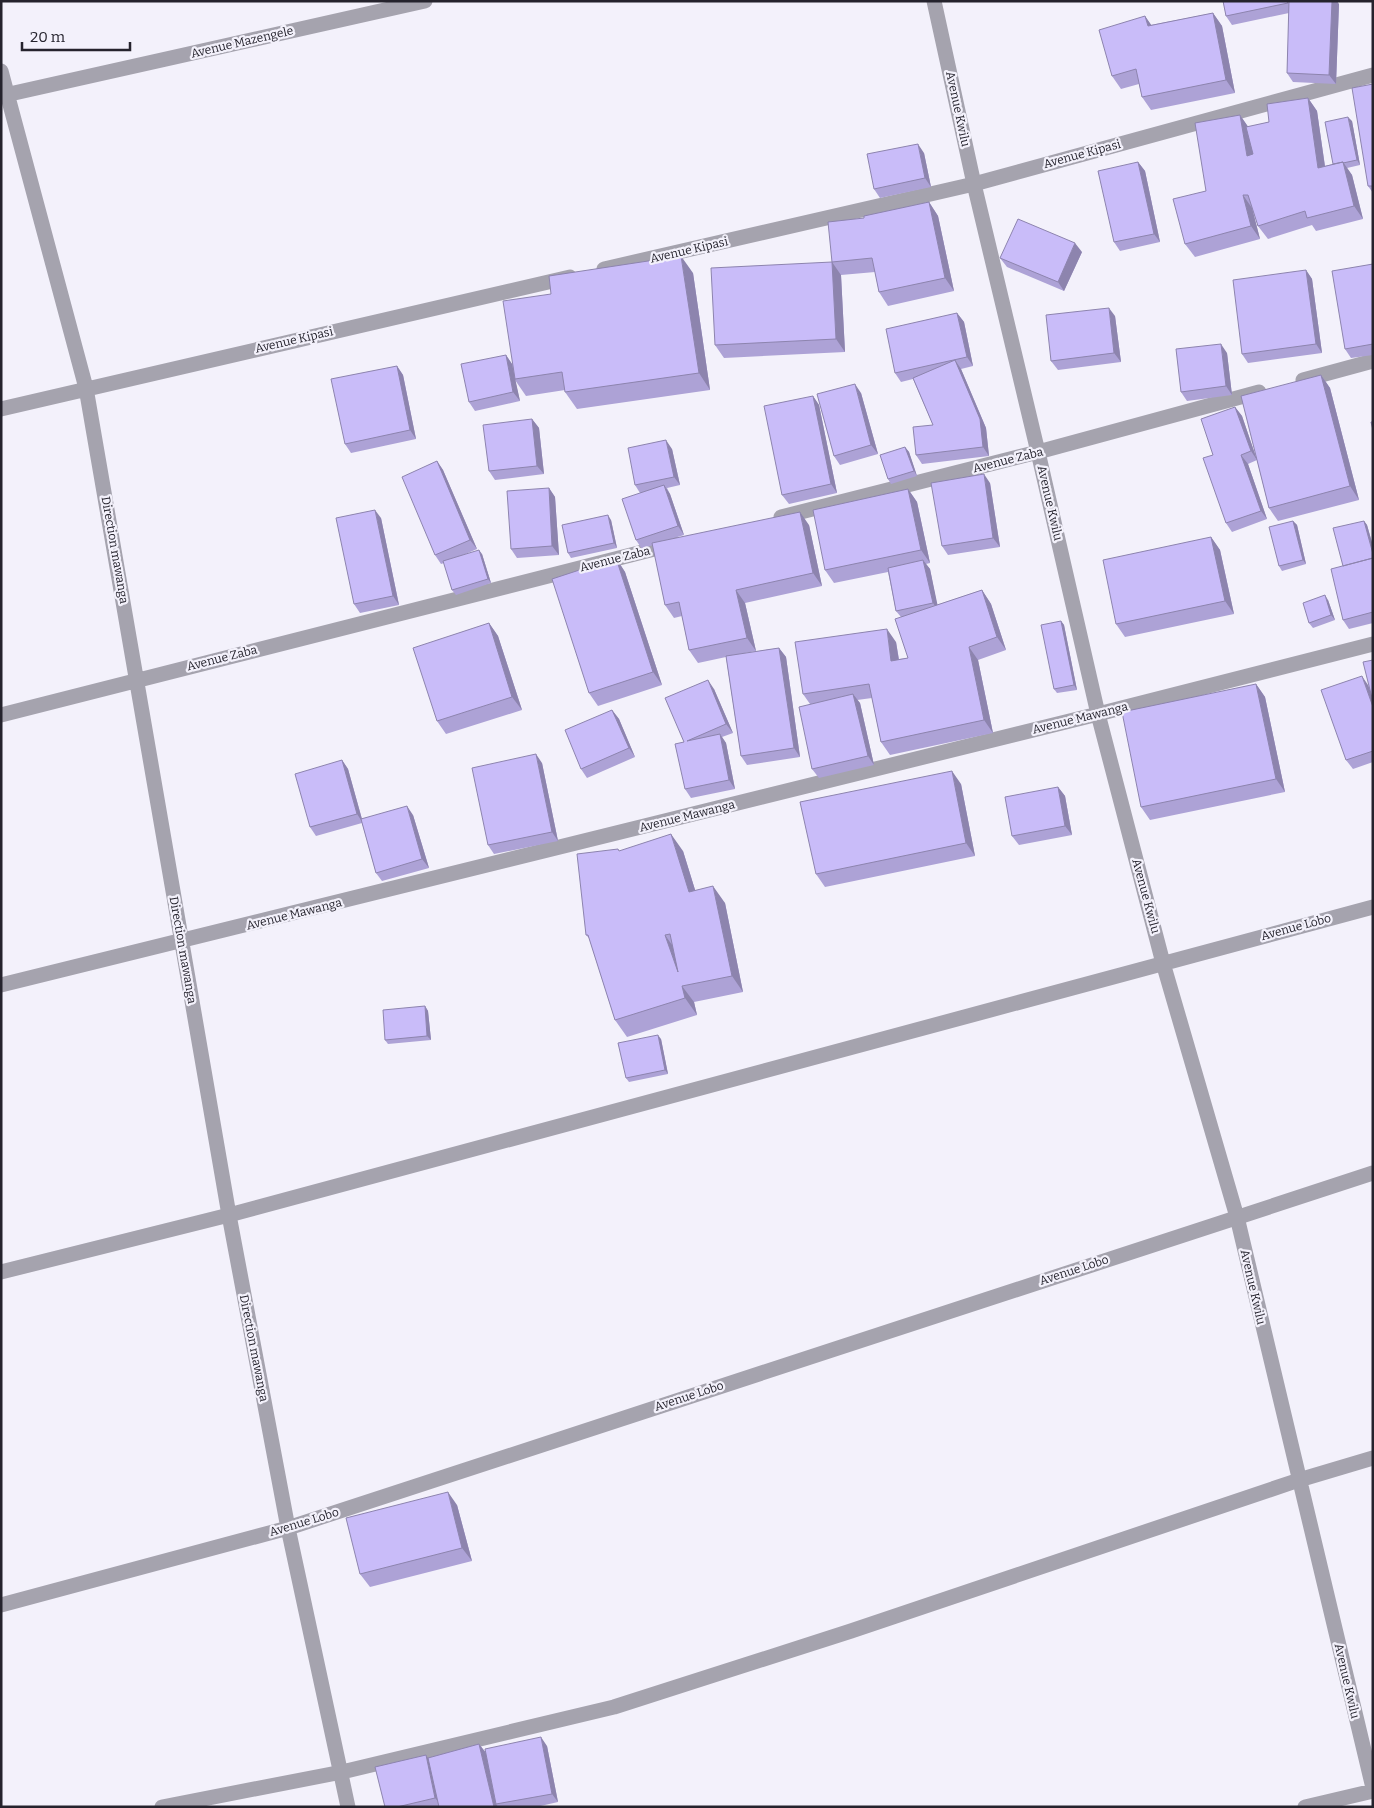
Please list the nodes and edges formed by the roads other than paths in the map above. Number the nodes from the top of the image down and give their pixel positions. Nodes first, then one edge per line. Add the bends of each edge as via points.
1 (425, 1) edge
2 (934, 1) edge
3 (1, 71) edge
4 (1373, 75) edge
5 (4, 96) edge
6 (974, 184) junction
7 (1373, 362) edge
8 (86, 388) junction
9 (1, 409) edge
10 (1038, 452) junction
11 (767, 521) edge
12 (690, 540) edge
13 (1373, 644) edge
14 (138, 679) junction
15 (1, 714) edge
16 (1098, 714) junction
17 (1373, 907) edge
18 (181, 942) junction
19 (1163, 963) junction
20 (1, 985) edge
21 (1373, 1173) edge
22 (229, 1215) junction
23 (1237, 1217) junction
24 (1, 1272) edge
25 (1373, 1458) edge
26 (1299, 1480) junction
27 (288, 1528) junction
28 (1, 1604) edge
29 (342, 1772) junction
30 (1373, 1789) edge
31 (162, 1807) edge
32 (348, 1807) edge
33 (1305, 1807) edge

1 - 5 street, Avenue Mazengele
2 - 6 street, Avenue Kwilu
3 - 5 street, Direction mawanga
4 - 6 street, Avenue Kipasi
5 - 8 street, Direction mawanga
6 - 8 street, Avenue Kipasi
6 - 10 street, Avenue Kwilu
7 - 10 street, Avenue Zaba
8 - 9 street, Avenue Kipasi
8 - 14 street, Direction mawanga
10 - 11 street, Avenue Zaba
10 - 16 street, Avenue Kwilu
12 - 14 street, Avenue Zaba
13 - 16 street, Avenue Mawanga
14 - 15 street, Avenue Zaba
14 - 18 street, Direction mawanga
16 - 18 street, Avenue Mawanga
16 - 19 street, Avenue Kwilu
17 - 19 street, Avenue Lobo
18 - 20 street, Avenue Mawanga
18 - 22 street, Direction mawanga
19 - 22 street, Avenue Lobo
19 - 23 street, Avenue Kwilu
21 - 23 street, Avenue Lobo
22 - 24 street, Avenue Lobo
22 - 27 street, Direction mawanga
23 - 26 street, Avenue Kwilu
23 - 27 street, Avenue Lobo
25 - 26 street
26 - 29 street via 614,1707
26 - 30 street, Avenue Kwilu
27 - 28 street, Avenue Lobo
27 - 29 street, Direction mawanga
29 - 31 street
29 - 32 street, Direction mawanga
30 - 33 street

